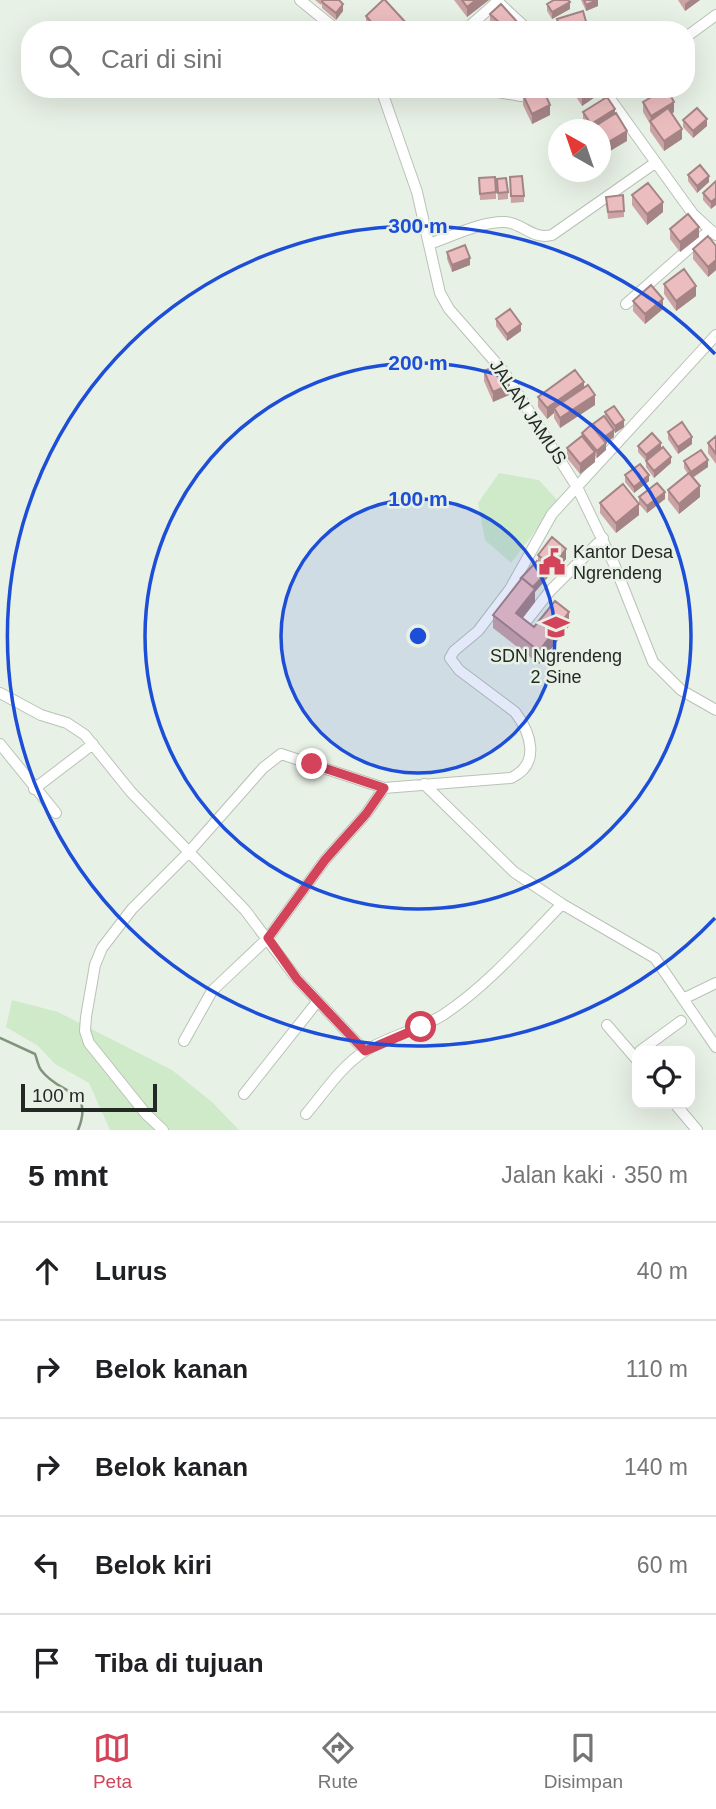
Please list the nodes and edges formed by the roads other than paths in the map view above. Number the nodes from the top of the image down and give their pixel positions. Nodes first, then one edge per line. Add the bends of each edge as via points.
1 (300, 0) edge
2 (497, 1) edge
3 (716, 15) edge
4 (326, 21) edge
5 (475, 21) edge
6 (518, 21) edge
7 (695, 30) edge
8 (384, 98) edge
9 (609, 98) edge
10 (655, 163) junction
11 (713, 232) edge
12 (429, 244) junction
13 (626, 304) dead end
14 (716, 335) edge
15 (577, 486) junction
16 (603, 538) junction
17 (524, 624) edge
18 (0, 693) edge
19 (716, 710) edge
20 (0, 744) edge
21 (93, 744) junction
22 (424, 784) junction
23 (384, 788) junction
24 (34, 789) junction
25 (56, 813) dead end
26 (188, 853) junction
27 (562, 904) junction
28 (268, 938) junction
29 (716, 983) edge
30 (685, 998) junction
31 (317, 1002) junction
32 (681, 1021) dead end
33 (607, 1025) dead end
34 (184, 1041) dead end
35 (649, 1046) edge
36 (716, 1047) edge
37 (632, 1050) edge
38 (365, 1051) junction
39 (244, 1094) dead end
40 (679, 1109) edge
41 (306, 1114) dead end
42 (163, 1130) edge
43 (697, 1130) edge

1 - 4 street
2 - 5 street
2 - 6 street
3 - 7 street
8 - 12 street, JALAN JAMUS
9 - 10 street
10 - 11 street via 693,214
10 - 12 street via 552,235 542,237 508,222
11 - 13 street
12 - 15 street, JALAN JAMUS via 434,274 449,309 504,372
14 - 15 street
15 - 16 street, JALAN JAMUS
15 - 22 street via 552,514 497,607 450,658 522,721 531,749 526,766 511,778
16 - 17 street
16 - 19 street, JALAN JAMUS via 653,662 681,690
18 - 21 street via 77,729
20 - 24 street
21 - 24 street
21 - 26 street
22 - 23 street
22 - 27 street via 498,858
23 - 26 street via 281,754 249,782
23 - 28 street
24 - 25 street
26 - 28 street
26 - 42 street via 132,909 102,948 86,1017 85,1031 94,1050
27 - 30 street via 644,949
27 - 38 street via 457,1004 421,1027
28 - 31 street
28 - 34 street via 212,991
29 - 30 street
30 - 36 street
31 - 38 street
31 - 39 street
32 - 35 street
33 - 37 street
38 - 41 street
40 - 43 street

